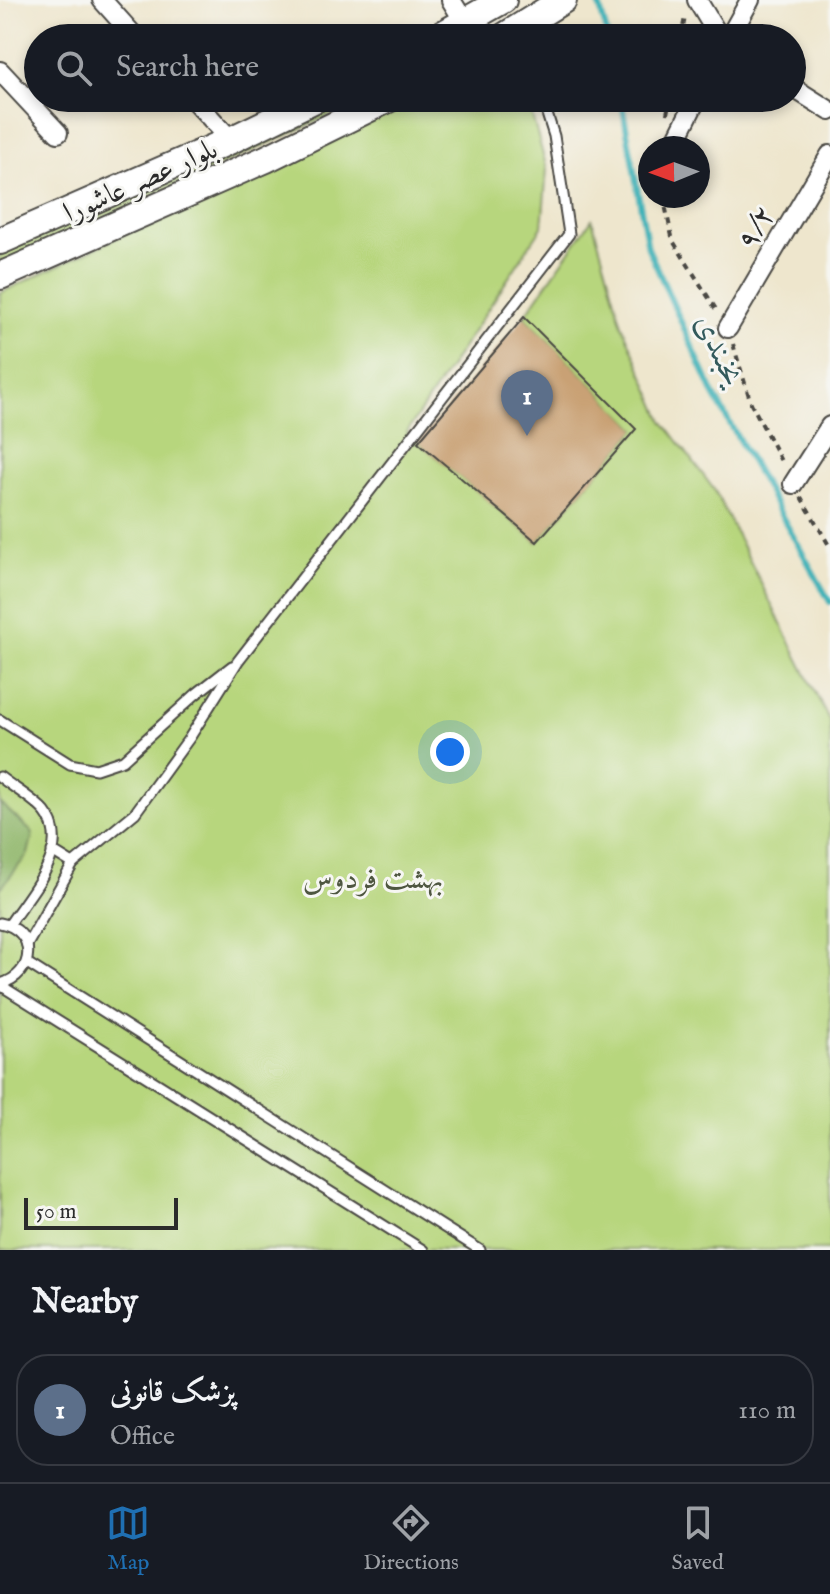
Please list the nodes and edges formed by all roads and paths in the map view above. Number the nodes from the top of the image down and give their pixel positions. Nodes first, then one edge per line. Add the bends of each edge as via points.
1 (451, 0) edge
2 (503, 0) edge
3 (563, 0) edge
4 (697, 0) edge
5 (750, 0) edge
6 (107, 6) edge
7 (123, 24) edge
8 (465, 24) edge
9 (477, 24) edge
10 (528, 24) edge
11 (712, 24) edge
12 (737, 24) edge
13 (0, 71) edge
14 (806, 96) edge
15 (24, 97) edge
16 (830, 111) edge
17 (38, 112) edge
18 (205, 112) edge
19 (288, 112) edge
20 (362, 112) edge
21 (546, 112) edge
22 (690, 112) edge
23 (58, 133) dead end
24 (678, 136) edge
25 (231, 140) junction
26 (830, 155) edge
27 (666, 208) edge
28 (0, 241) edge
29 (0, 276) edge
30 (728, 328) junction
31 (830, 426) edge
32 (793, 484) junction
33 (830, 547) edge
34 (238, 661) junction
35 (0, 720) edge
36 (0, 777) edge
37 (52, 851) junction
38 (73, 864) junction
39 (4, 924) edge
40 (27, 945) junction
41 (27, 963) junction
42 (0, 984) edge
43 (423, 1250) edge
44 (480, 1250) edge

1 - 8 street
2 - 9 main road
3 - 10 main road
4 - 11 street
5 - 12 street
6 - 7 street
13 - 15 street
14 - 16 street
17 - 23 street
18 - 25 street
19 - 25 main road, بلوار عصر عاشورا
20 - 29 main road, بلوار عصر عاشورا
21 - 34 lane via 569,234
22 - 24 street
25 - 28 main road, بلوار عصر عاشورا
26 - 30 street, ۹/۲
27 - 30 path via 673,241
30 - 32 path via 751,403
31 - 32 street
32 - 33 path
34 - 35 lane via 123,760 96,769 70,764
34 - 38 lane via 135,813
36 - 37 lane via 45,812 55,834
37 - 38 lane
37 - 39 lane via 51,861
38 - 40 lane
39 - 40 lane via 20,933
40 - 41 lane
41 - 42 lane via 12,981
41 - 44 lane
42 - 43 lane

